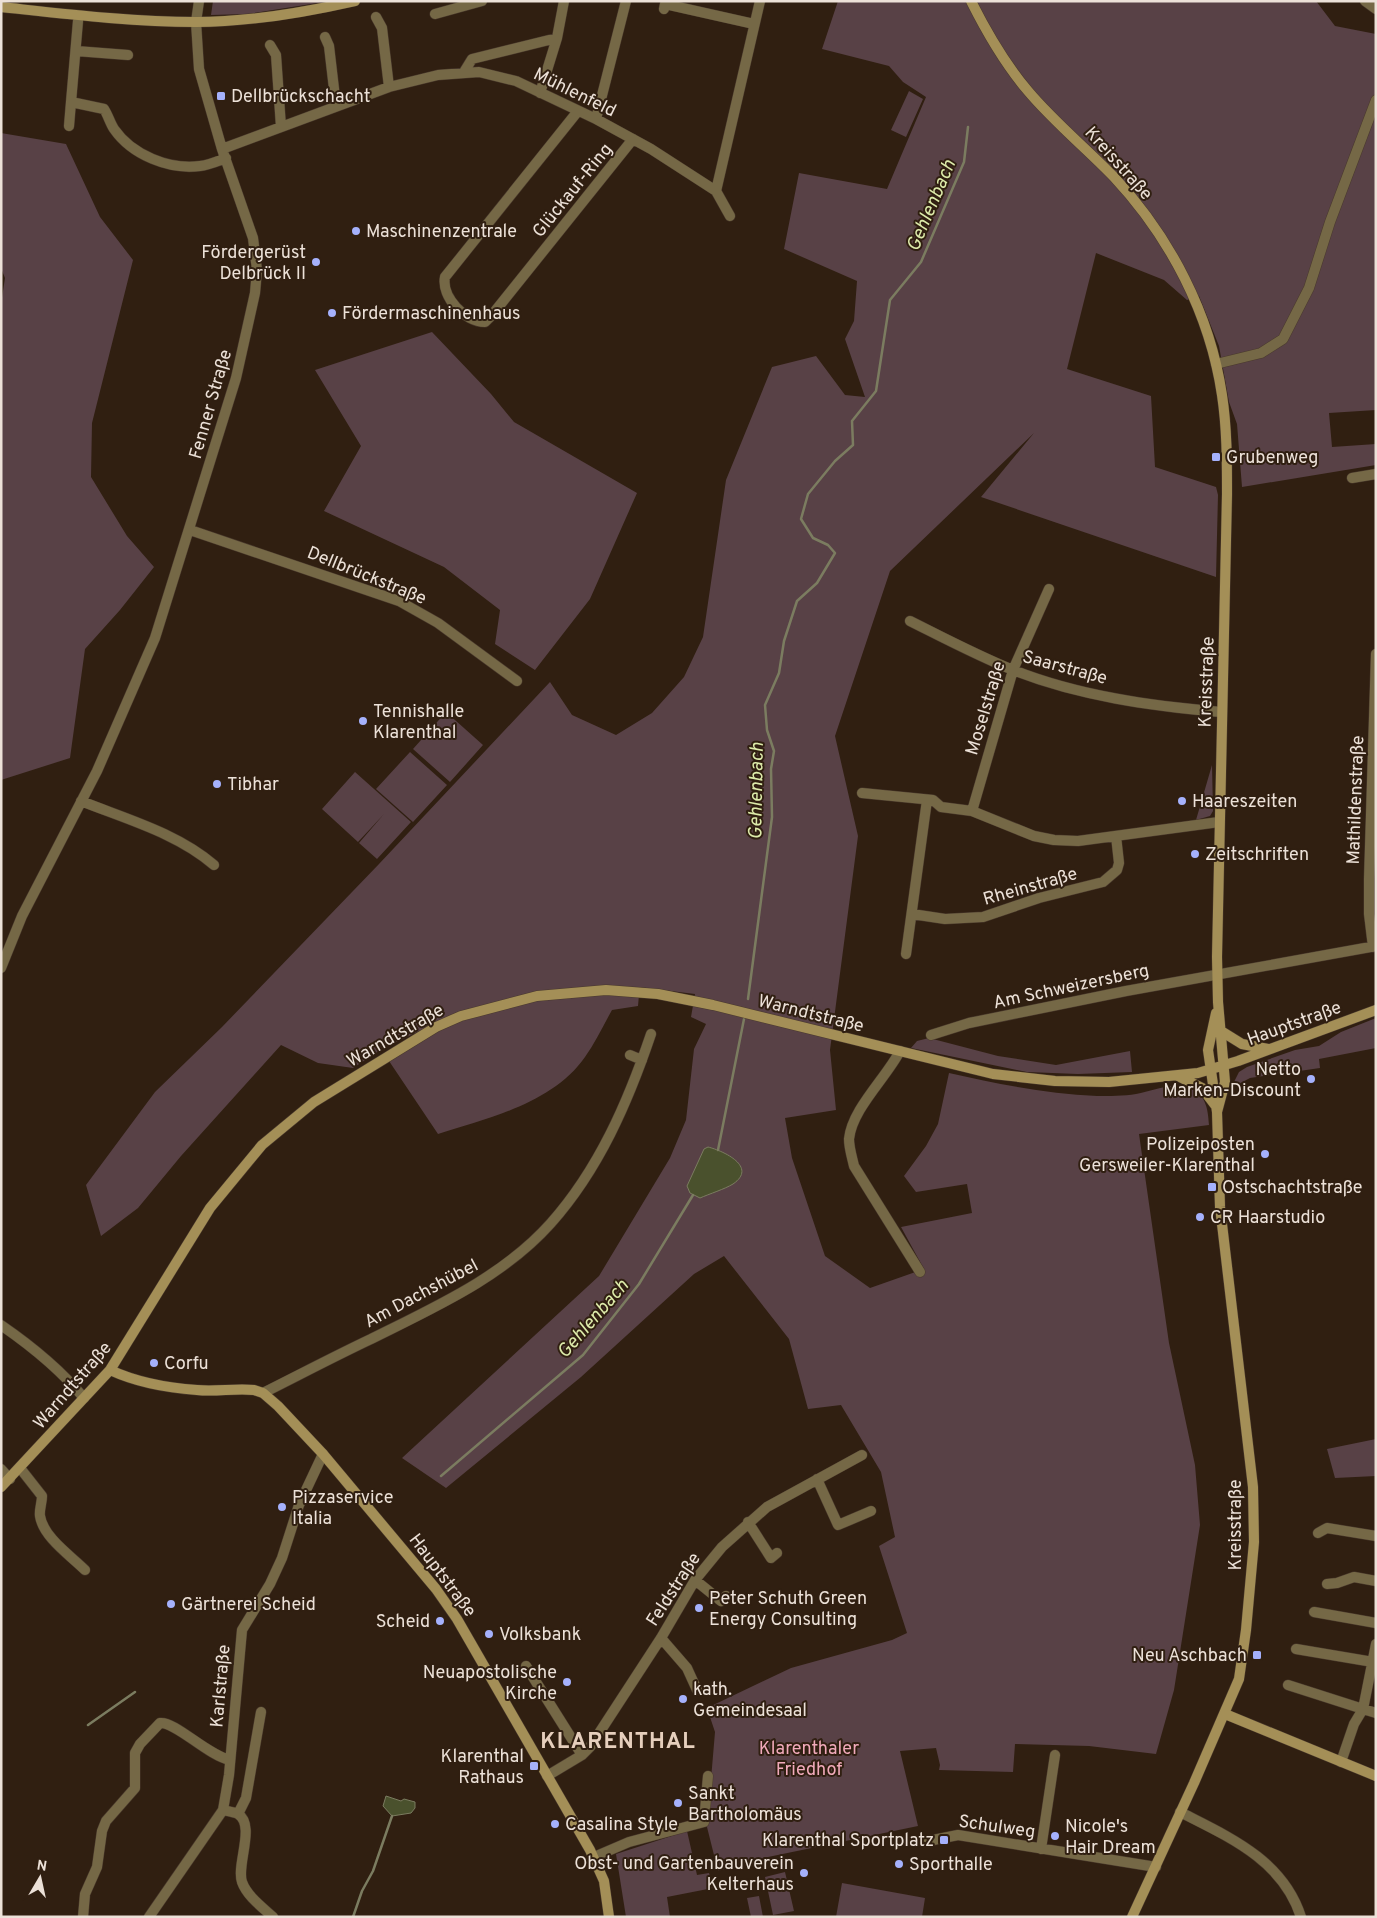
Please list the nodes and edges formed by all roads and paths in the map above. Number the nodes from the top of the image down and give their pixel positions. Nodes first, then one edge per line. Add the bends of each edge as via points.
1 (355, 1) edge
2 (482, 1) edge
3 (564, 1) edge
4 (626, 1) edge
5 (760, 1) edge
6 (971, 1) edge
7 (1365, 1) edge
8 (199, 2) edge
9 (1, 8) edge
10 (664, 9) dead end
11 (1376, 9) edge
12 (435, 14) dead end
13 (376, 18) dead end
14 (78, 21) dead end
15 (196, 22) junction
16 (754, 24) junction
17 (325, 37) dead end
18 (557, 38) junction
19 (270, 45) dead end
20 (76, 51) junction
21 (128, 55) dead end
22 (464, 72) junction
23 (389, 87) junction
24 (540, 93) junction
25 (1376, 100) edge
26 (71, 102) junction
27 (336, 106) junction
28 (578, 111) junction
29 (596, 119) junction
30 (69, 126) dead end
31 (281, 128) junction
32 (633, 139) junction
33 (224, 154) junction
34 (716, 191) junction
35 (730, 216) dead end
36 (1216, 364) junction
37 (1376, 474) edge
38 (1352, 478) dead end
39 (190, 530) junction
40 (1049, 589) dead end
41 (910, 621) dead end
42 (1376, 654) edge
43 (1012, 670) junction
44 (517, 681) dead end
45 (1221, 712) junction
46 (862, 794) dead end
47 (927, 800) junction
48 (81, 802) junction
49 (972, 811) junction
50 (1219, 822) junction
51 (1116, 836) junction
52 (214, 865) dead end
53 (912, 914) junction
54 (1374, 946) edge
55 (906, 954) dead end
56 (1, 968) edge
57 (1217, 973) junction
58 (1218, 1002) junction
59 (1376, 1010) edge
60 (1221, 1031) junction
61 (650, 1034) dead end
62 (932, 1034) dead end
63 (1269, 1049) junction
64 (900, 1051) junction
65 (630, 1055) dead end
66 (642, 1060) junction
67 (1223, 1066) junction
68 (1211, 1069) junction
69 (1177, 1076) junction
70 (1217, 1110) junction
71 (920, 1272) dead end
72 (1, 1325) edge
73 (110, 1370) junction
74 (263, 1393) junction
75 (84, 1398) junction
76 (323, 1454) junction
77 (862, 1455) dead end
78 (20, 1468) junction
79 (1, 1469) edge
80 (10, 1479) junction
81 (817, 1479) junction
82 (1, 1488) edge
83 (871, 1511) dead end
84 (748, 1522) junction
85 (1318, 1533) dead end
86 (1376, 1536) edge
87 (777, 1553) dead end
88 (85, 1570) dead end
89 (695, 1580) junction
90 (1376, 1581) edge
91 (1327, 1584) dead end
92 (726, 1596) dead end
93 (1314, 1612) dead end
94 (1376, 1623) edge
95 (660, 1638) junction
96 (1376, 1644) edge
97 (1296, 1649) dead end
98 (1373, 1662) junction
99 (526, 1666) dead end
100 (1288, 1685) dead end
101 (698, 1690) dead end
102 (1363, 1709) junction
103 (261, 1712) dead end
104 (1376, 1713) edge
105 (1225, 1714) junction
106 (582, 1755) junction
107 (1055, 1755) dead end
108 (230, 1760) junction
109 (1341, 1762) junction
110 (547, 1776) junction
111 (708, 1776) dead end
112 (1376, 1776) edge
113 (223, 1810) junction
114 (1180, 1812) junction
115 (238, 1814) junction
116 (923, 1842) dead end
117 (1042, 1848) junction
118 (594, 1857) junction
119 (1156, 1867) junction
120 (83, 1917) edge
121 (149, 1917) edge
122 (273, 1917) edge
123 (609, 1917) edge
124 (1132, 1917) edge
125 (1302, 1917) edge

1 - 15 street via 305,12
2 - 12 street
3 - 18 street
4 - 29 street
5 - 16 street
6 - 36 street, Kreisstraße via 986,31 1028,91 1115,178 1166,245 1201,315
7 - 11 street
8 - 15 street, Fenner Straße
9 - 15 street
10 - 16 street via 665,4
13 - 23 street via 382,28
14 - 20 street
15 - 33 street, Fenner Straße via 199,69
16 - 34 street
17 - 27 street via 329,46
18 - 22 street via 472,59
18 - 24 street
19 - 31 street via 276,55
20 - 21 street
20 - 26 street
22 - 23 street, Mühlenfeld
22 - 24 street, Mühlenfeld via 499,76
23 - 27 street, Mühlenfeld
24 - 28 street, Mühlenfeld
25 - 36 street via 1309,288 1284,339 1261,353
26 - 30 street
26 - 33 street, Mühlenfeld via 104,109 124,140 142,154 166,163 201,166
27 - 31 street, Mühlenfeld
28 - 29 street, Mühlenfeld
28 - 32 street, Glückauf-Ring via 445,277 443,286 448,297 466,316 485,322 492,315
29 - 32 street, Mühlenfeld
31 - 33 street, Mühlenfeld
32 - 34 street, Mühlenfeld
33 - 39 street, Fenner Straße via 253,238 256,280 236,378
34 - 35 street
36 - 45 street, Kreisstraße via 1227,447
37 - 38 street
39 - 44 street, Dellbrückstraße via 399,601 438,623
39 - 48 street, Fenner Straße via 155,638
40 - 43 street, Moselstraße
41 - 43 street, Saarstraße
42 - 54 street, Mathildenstraße via 1369,879
43 - 45 street, Saarstraße via 1091,694
43 - 49 street, Moselstraße
45 - 50 street, Kreisstraße
46 - 47 street, Rheinstraße
47 - 49 street, Rheinstraße via 933,800 941,807
47 - 53 street
48 - 52 street via 173,838
48 - 56 street, Fenner Straße via 22,916
49 - 51 street, Rheinstraße via 1034,836 1054,840 1078,841
50 - 51 street, Rheinstraße
50 - 57 street, Kreisstraße
51 - 53 street, Rheinstraße via 1119,863 1117,870 1103,882 983,917 945,919
53 - 55 street
54 - 57 street
57 - 58 street, Kreisstraße
57 - 62 street, Am Schweizersberg via 969,1023
58 - 60 street, Kreisstraße
58 - 68 street, Kreisstraße via 1208,1050
59 - 63 street, Hauptstraße
60 - 63 street via 1242,1044
60 - 67 street, Kreisstraße
61 - 66 street, Am Dachshübel
63 - 67 street, Hauptstraße
64 - 69 street, Warndtstraße via 1026,1079 1123,1082
64 - 71 street via 858,1114 850,1138 850,1153 854,1166
64 - 73 street, Warndtstraße via 713,1005 638,992 606,990 537,996 460,1016 436,1027 314,1102 262,1145 210,1208
65 - 66 street
66 - 74 street, Am Dachshübel via 599,1156 573,1197 550,1225 524,1248 462,1293
67 - 68 street, Warndtstraße
67 - 70 street, Kreisstraße via 1225,1086
68 - 69 street, Warndtstraße
68 - 70 street, Kreisstraße
69 - 70 street via 1202,1088
70 - 105 street, Kreisstraße via 1220,1207 1254,1512 1244,1650 1239,1679
72 - 75 street via 64,1374
73 - 74 street via 127,1378 176,1388 198,1391 245,1389
73 - 75 street, Warndtstraße
74 - 76 street, Hauptstraße
75 - 78 street, Warndtstraße
76 - 108 street, Karlstraße via 302,1497 282,1558 242,1630
76 - 110 street, Hauptstraße via 401,1546 457,1619
77 - 81 street, Feldstraße
78 - 80 street, Warndtstraße
78 - 88 street via 42,1496 40,1516 44,1526
79 - 80 street
80 - 82 street, Warndtstraße
81 - 83 street via 838,1525
81 - 84 street, Feldstraße
84 - 87 street via 771,1558
84 - 89 street, Feldstraße
85 - 86 street via 1327,1528
89 - 92 street via 721,1601
89 - 95 street, Feldstraße
90 - 91 street via 1354,1577
93 - 94 street
95 - 101 street via 687,1668
95 - 106 street, Feldstraße
96 - 98 street
97 - 98 street
98 - 102 street
99 - 106 street
100 - 102 street
102 - 104 street
102 - 109 street via 1354,1724
103 - 115 street via 246,1798
105 - 109 street
105 - 114 street, Kreisstraße
106 - 110 street, Feldstraße
107 - 117 street
108 - 113 street, Karlstraße
108 - 120 street via 200,1747 171,1724 154,1726 136,1753 135,1788 104,1826 97,1867 85,1894
109 - 112 street
110 - 118 street, Hauptstraße
111 - 118 street via 704,1822 629,1842
113 - 115 street
113 - 121 street, Karlstraße
114 - 119 street, Kreisstraße
114 - 125 street via 1264,1860 1286,1885
115 - 122 street via 246,1829 242,1880 246,1891
116 - 117 street, Schulweg via 953,1834
117 - 119 street, Schulweg
118 - 123 street, Hauptstraße via 604,1881
119 - 124 street, Kreisstraße

